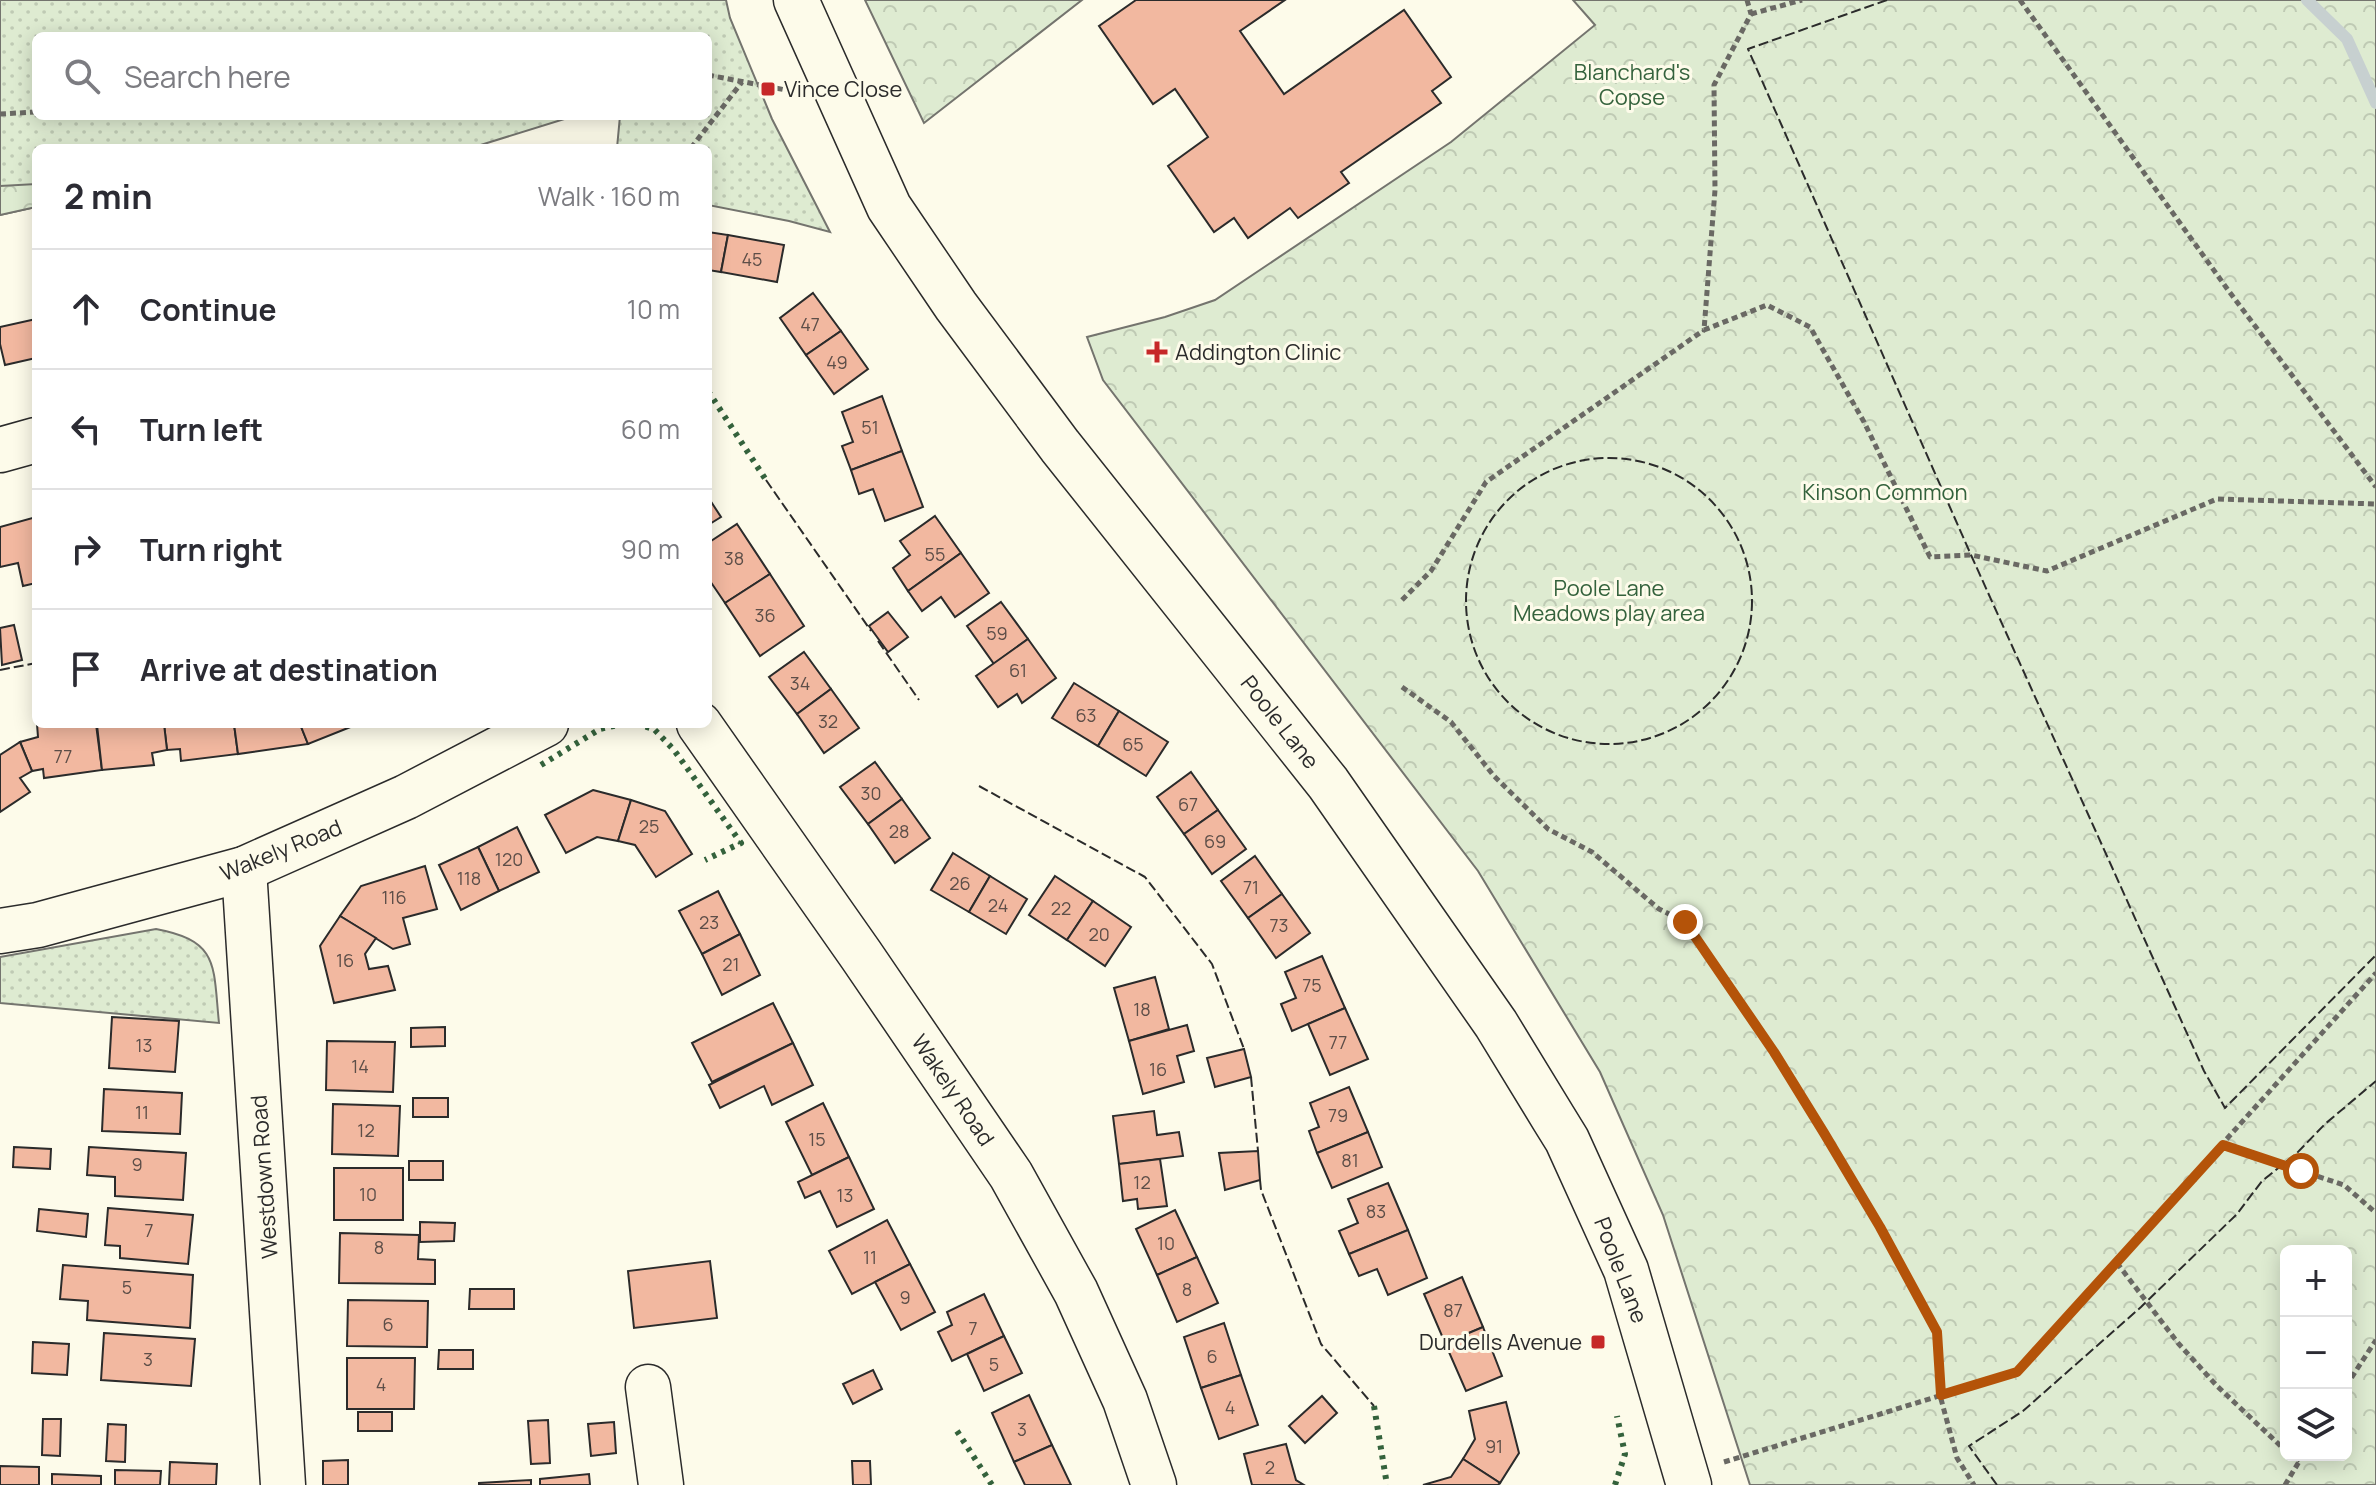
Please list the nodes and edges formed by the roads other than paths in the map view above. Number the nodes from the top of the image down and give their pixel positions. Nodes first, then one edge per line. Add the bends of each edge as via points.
1 (796, 0) edge
2 (32, 441) edge
3 (0, 450) edge
4 (538, 728) edge
5 (702, 728) edge
6 (244, 869) junction
7 (0, 931) edge
8 (648, 1387) dead end
9 (1688, 1480) edge
10 (283, 1485) edge
11 (661, 1485) edge
12 (1154, 1485) edge

1 - 9 street, Poole Lane via 889,207 1060,446 1328,783 1496,1024 1567,1140 1626,1270
2 - 3 street
4 - 6 street, Wakely Road via 406,797
5 - 12 street, Wakely Road via 1011,1175 1076,1292 1125,1400
6 - 7 street, Wakely Road
6 - 10 street, Westdown Road
8 - 11 street

